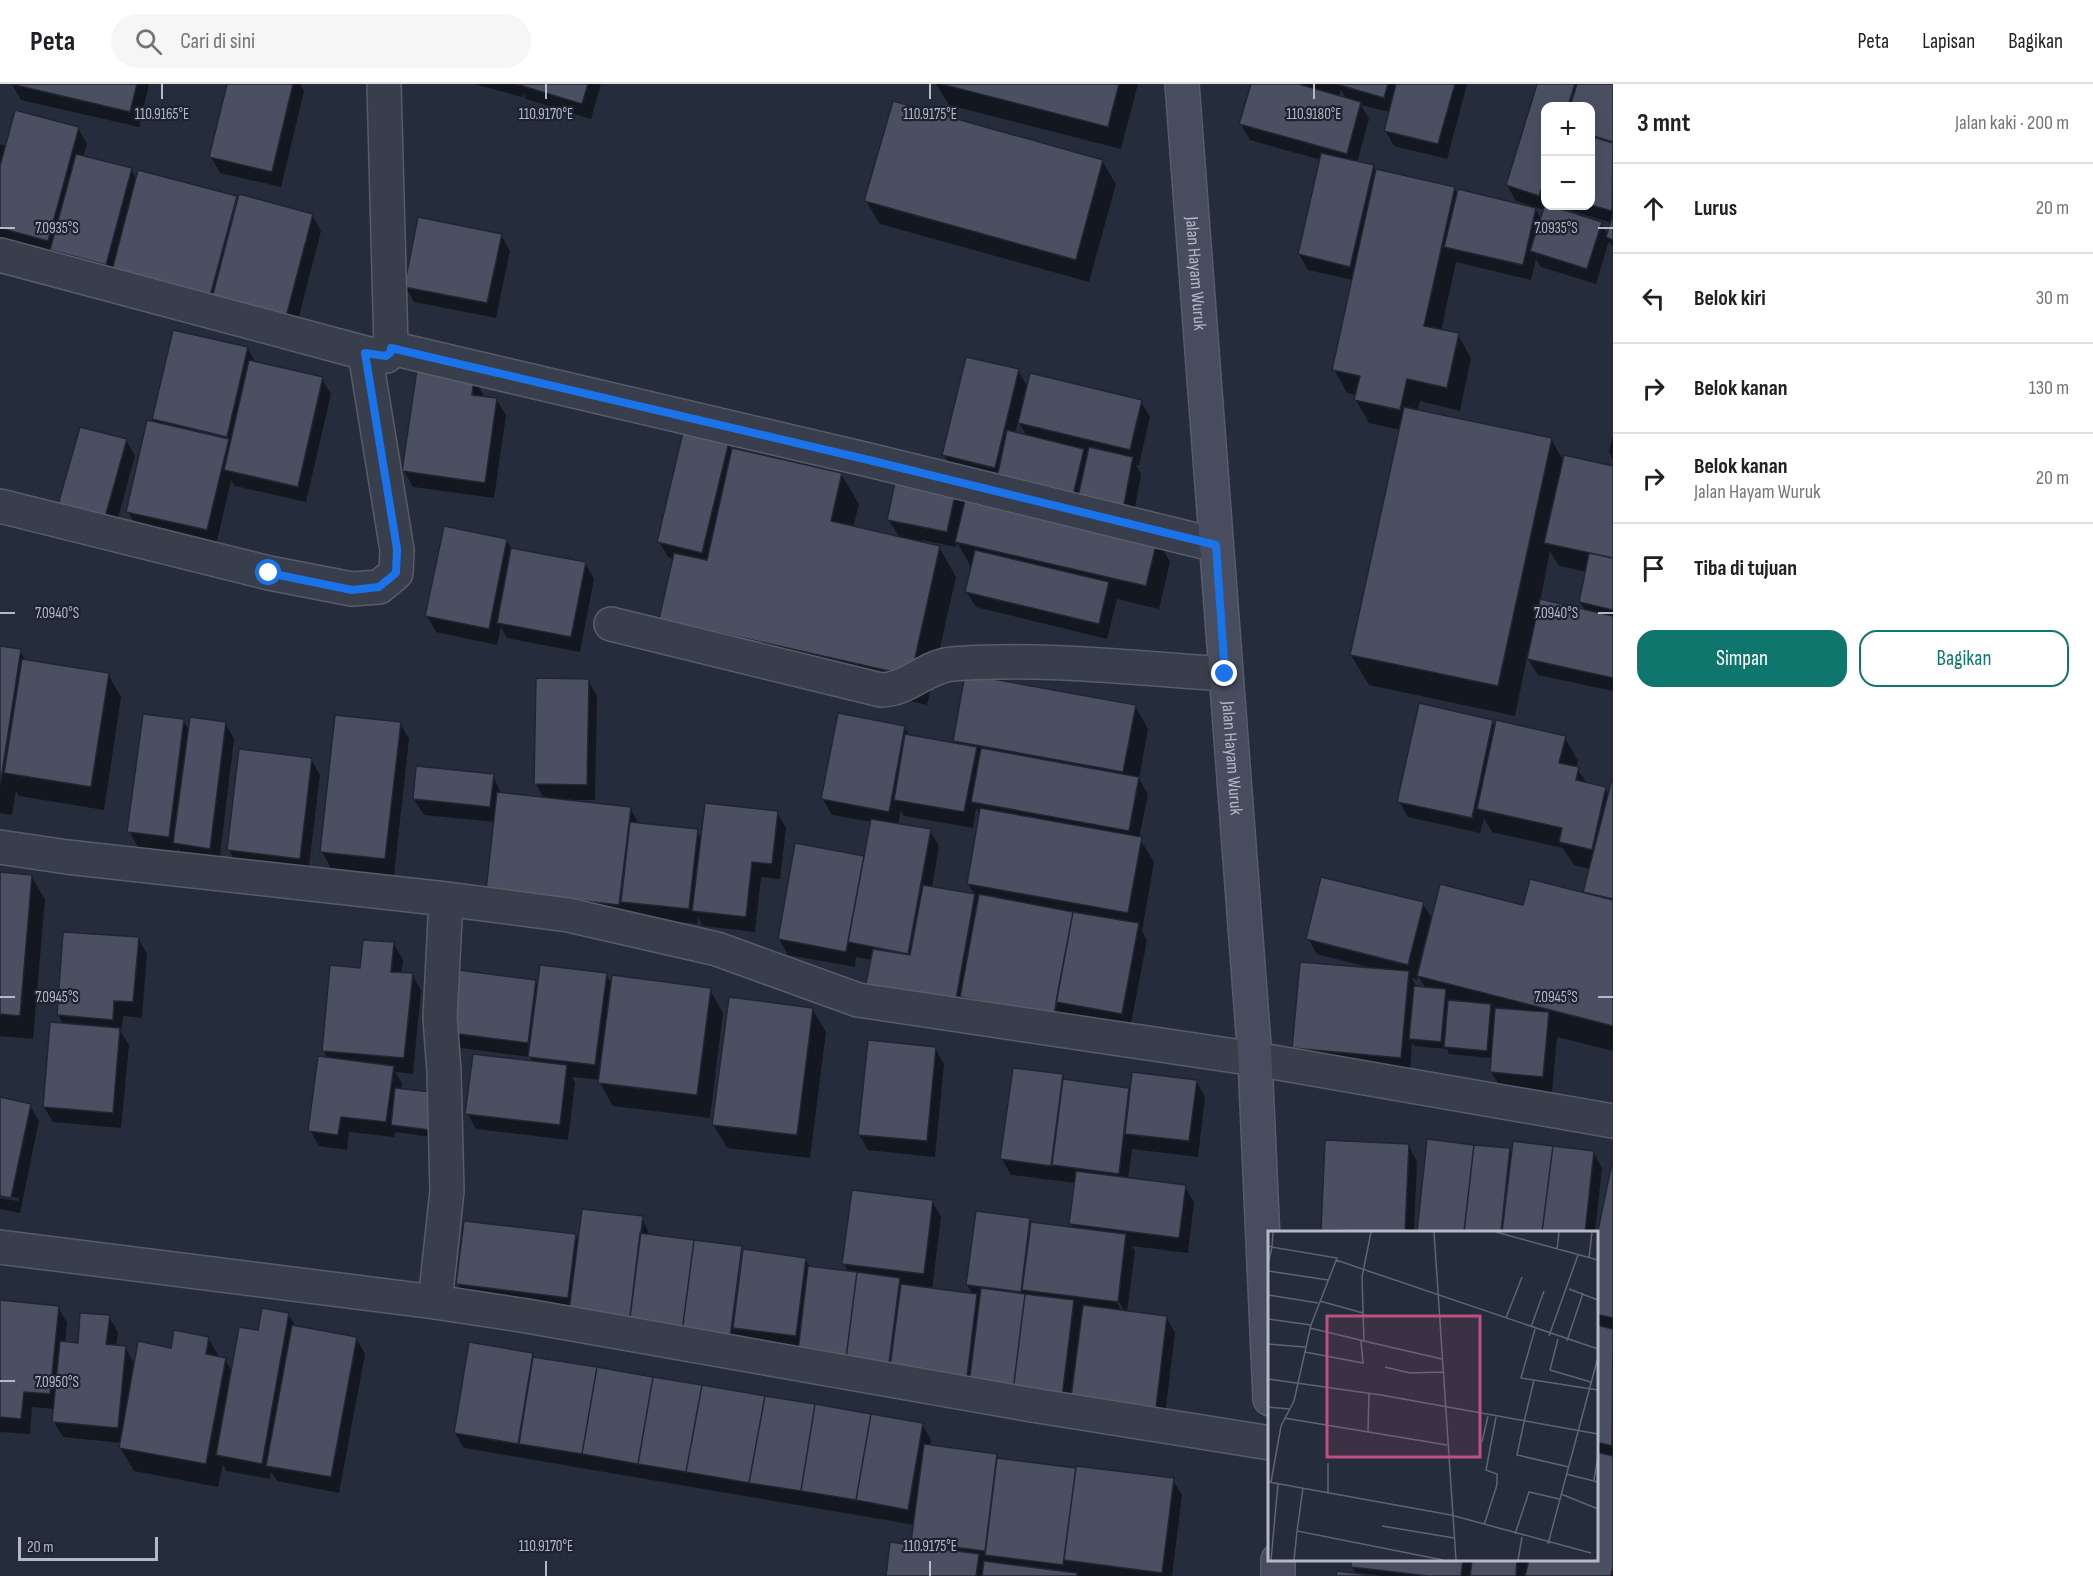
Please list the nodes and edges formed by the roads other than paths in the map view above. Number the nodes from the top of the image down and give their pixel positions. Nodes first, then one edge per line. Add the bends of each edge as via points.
1 (384, 84) edge
2 (1182, 84) edge
3 (0, 255) edge
4 (378, 351) junction
5 (0, 506) edge
6 (1216, 545) junction
7 (611, 624) dead end
8 (1225, 674) junction
9 (0, 847) edge
10 (446, 899) junction
11 (1255, 1059) junction
12 (1613, 1121) edge
13 (0, 1247) edge
14 (435, 1302) junction
15 (1268, 1375) edge
16 (1268, 1443) edge

1 - 4 street
2 - 6 main road, Jalan Hayam Wuruk
3 - 4 street
4 - 5 street via 397,549 396,573 379,587 352,590 269,573
4 - 6 street via 873,461
6 - 8 main road, Jalan Hayam Wuruk
7 - 8 street via 881,690 903,686 942,665 991,661
8 - 11 main road, Jalan Hayam Wuruk
9 - 10 street
10 - 11 street via 568,915 717,948 858,1000
10 - 14 street via 440,1018 447,1191
11 - 12 street
11 - 15 main road, Jalan Hayam Wuruk
13 - 14 street
14 - 16 street

